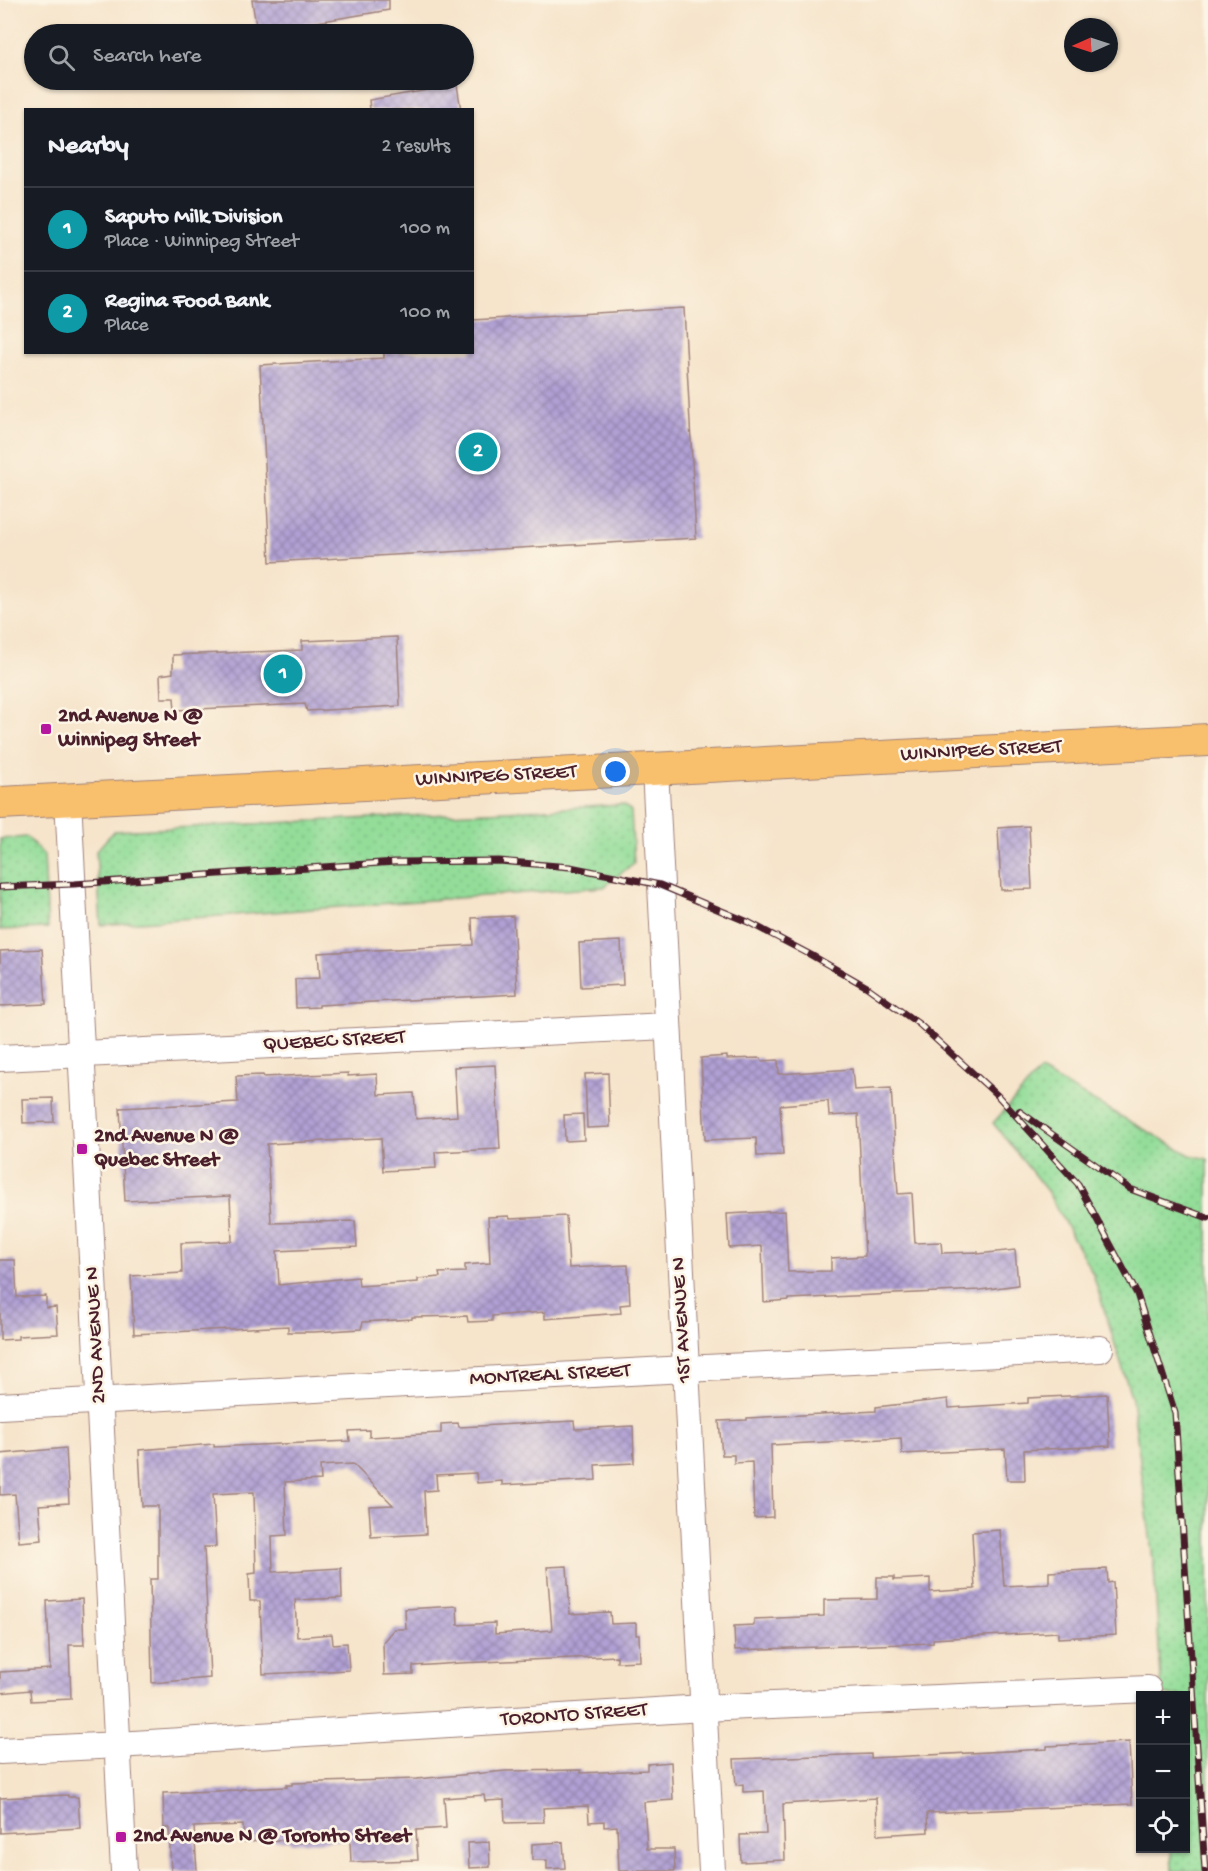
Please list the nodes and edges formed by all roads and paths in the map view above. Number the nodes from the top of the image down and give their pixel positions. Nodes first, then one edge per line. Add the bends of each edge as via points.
1 (1208, 740) edge
2 (655, 770) junction
3 (68, 799) junction
4 (0, 803) edge
5 (667, 1026) junction
6 (83, 1054) junction
7 (0, 1058) edge
8 (1100, 1349) dead end
9 (685, 1369) junction
10 (100, 1400) junction
11 (0, 1406) edge
12 (1148, 1689) dead end
13 (703, 1708) junction
14 (118, 1745) junction
15 (0, 1750) edge
16 (124, 1871) edge
17 (711, 1871) edge

1 - 2 main road, WINNIPEG STREET
2 - 3 main road, WINNIPEG STREET
2 - 5 street, 1ST AVENUE N
3 - 4 main road, WINNIPEG STREET
3 - 6 street, 2ND AVENUE N
5 - 6 street, QUEBEC STREET
5 - 9 street, 1ST AVENUE N
6 - 7 street, QUEBEC STREET
6 - 10 street, 2ND AVENUE N
8 - 9 street, MONTREAL STREET
9 - 10 street, MONTREAL STREET
9 - 13 street, 1ST AVENUE N
10 - 11 street, MONTREAL STREET
10 - 14 street, 2ND AVENUE N
12 - 13 street, TORONTO STREET
13 - 14 street, TORONTO STREET
13 - 17 street, 1ST AVENUE N
14 - 15 street, TORONTO STREET
14 - 16 street, 2ND AVENUE N

